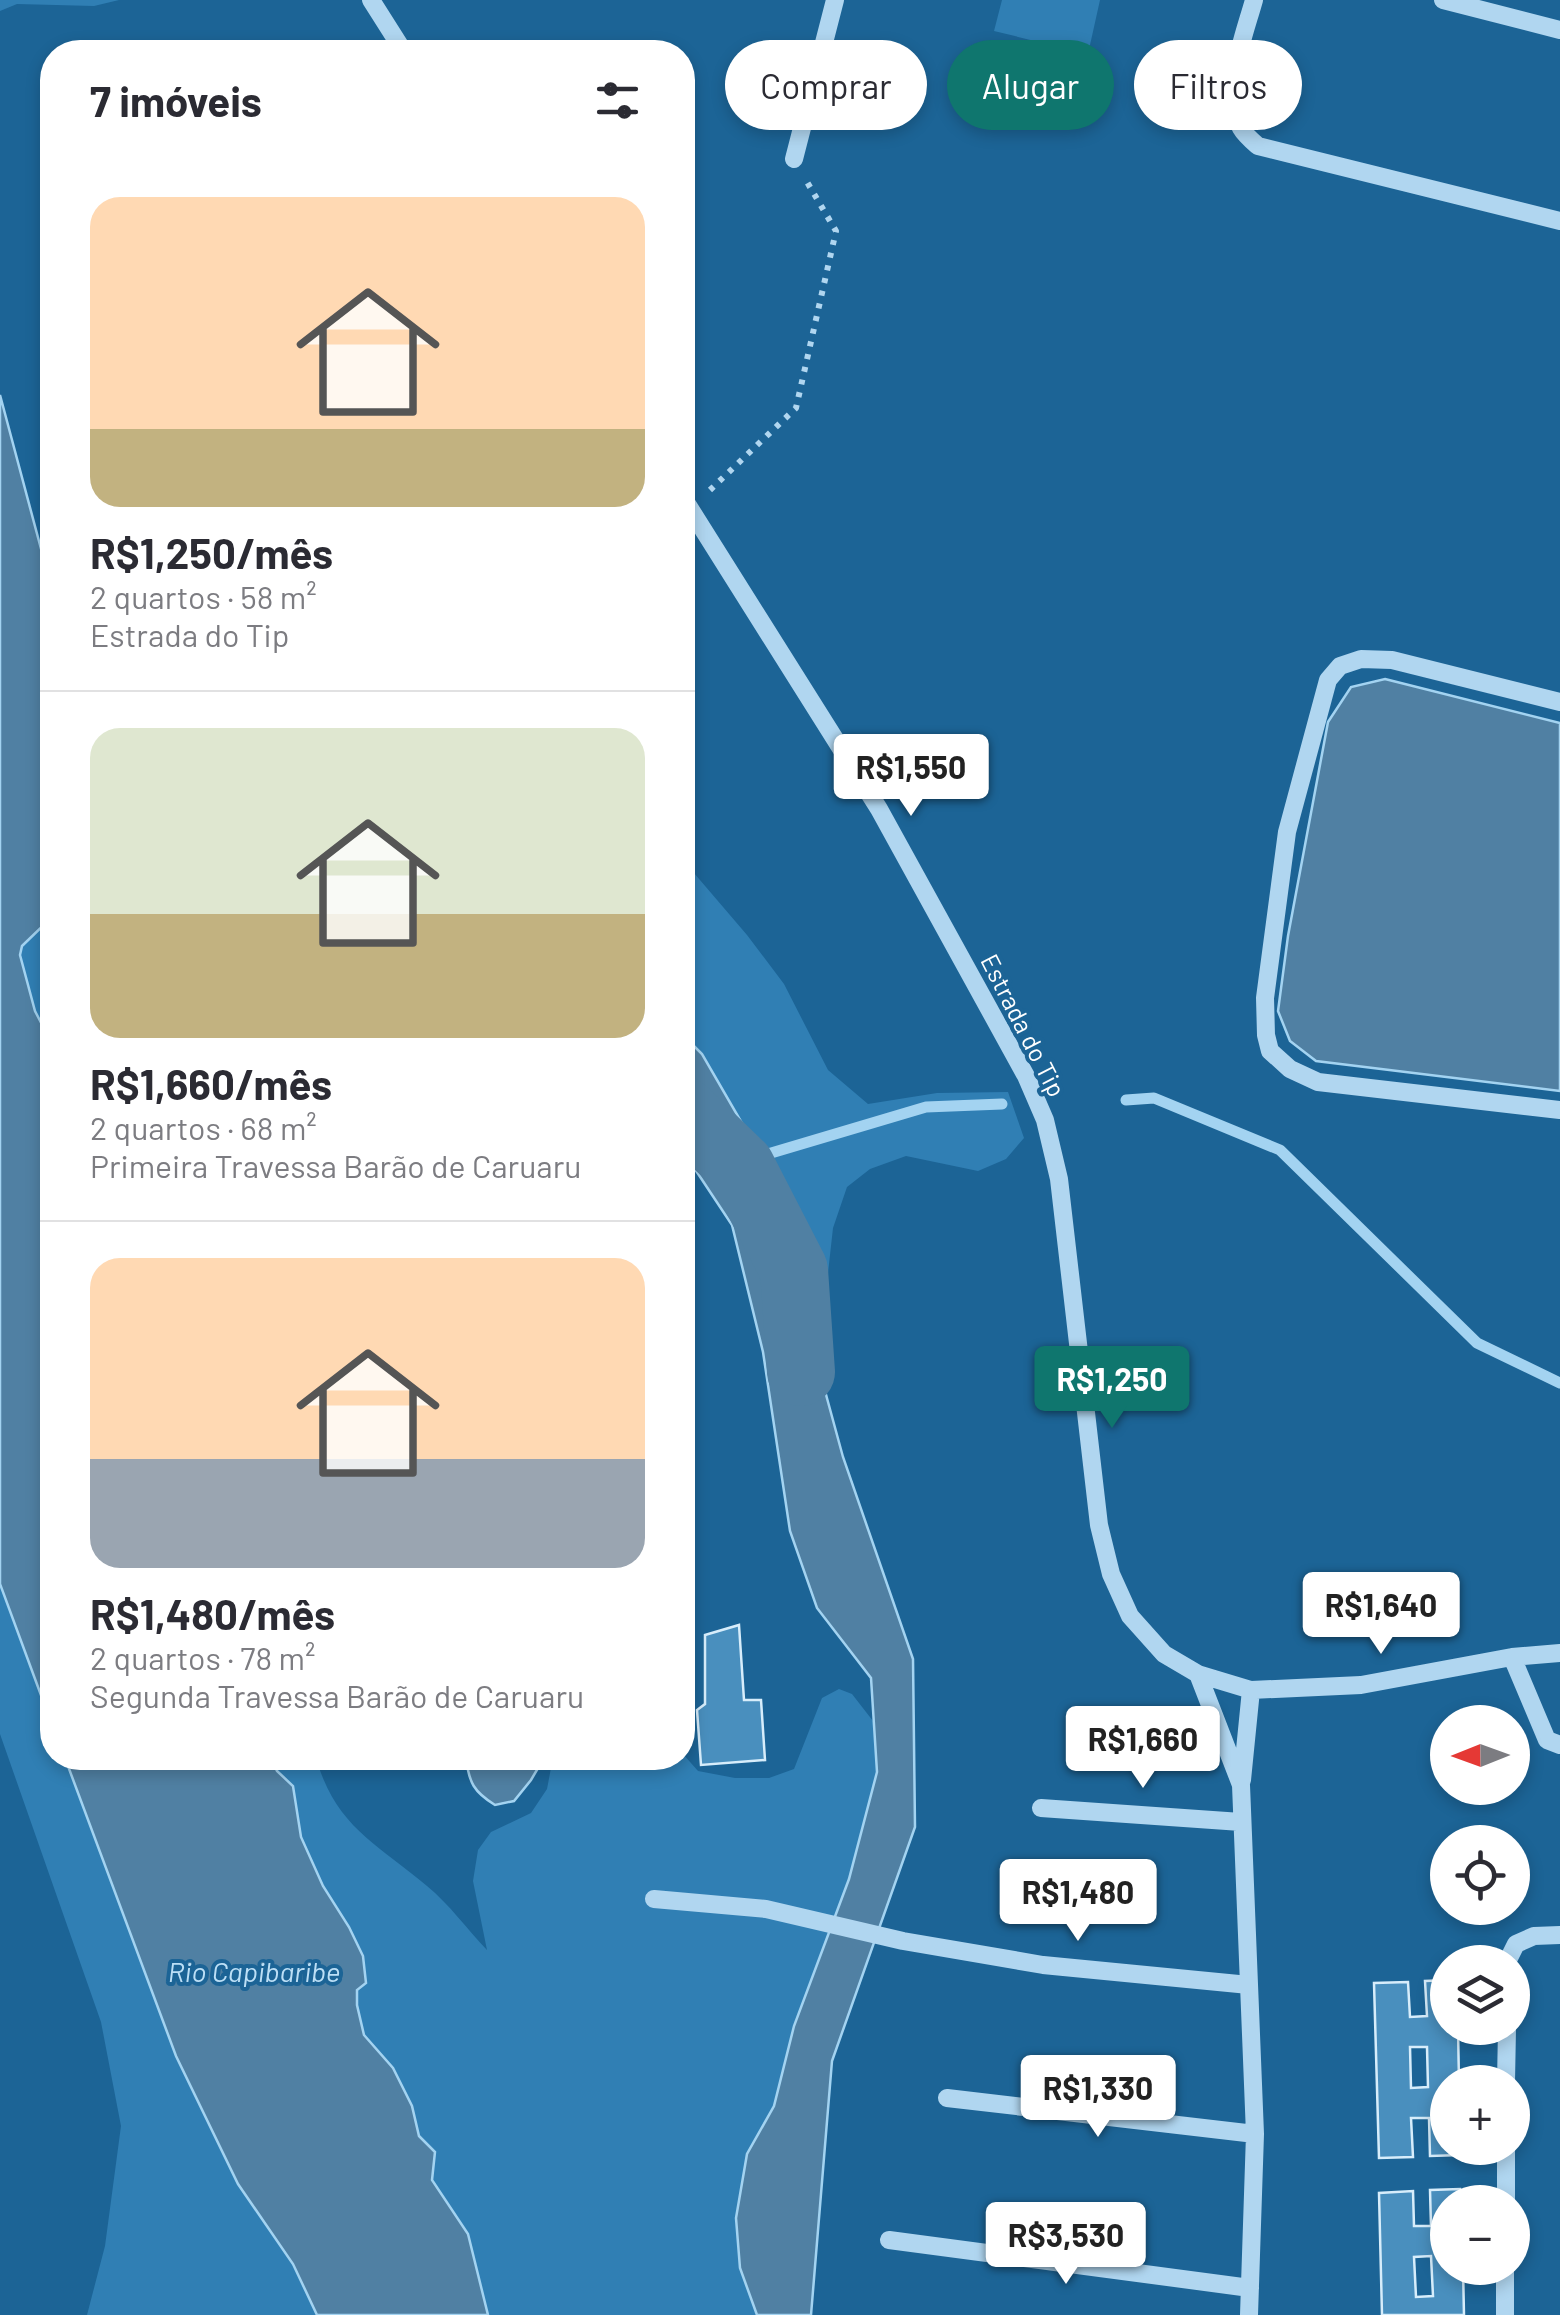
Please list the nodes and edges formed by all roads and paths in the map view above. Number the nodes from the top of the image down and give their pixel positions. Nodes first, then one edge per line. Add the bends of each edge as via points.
1 (371, 0) edge
2 (835, 0) edge
3 (1254, 0) edge
4 (1442, 0) edge
5 (1560, 30) edge
6 (396, 40) edge
7 (794, 159) joint
8 (1560, 221) edge
9 (695, 495) edge
10 (695, 515) edge
11 (1560, 702) edge
12 (1560, 1110) edge
13 (1560, 1653) edge
14 (1512, 1657) junction
15 (1198, 1674) junction
16 (1251, 1690) junction
17 (1560, 1746) edge
18 (1241, 1785) junction
19 (1041, 1808) dead end
20 (1241, 1822) junction
21 (654, 1898) dead end
22 (1560, 1934) edge
23 (1516, 1945) edge
24 (1249, 1985) junction
25 (947, 2098) dead end
26 (1255, 2134) junction
27 (888, 2240) dead end
28 (1506, 2285) edge
29 (1250, 2288) junction
30 (1249, 2315) edge
31 (1505, 2315) edge

1 - 6 street
2 - 7 street
3 - 8 street via 1232,92 1243,133 1258,146
4 - 5 street
7 - 9 path via 836,231 796,408
10 - 15 street, Estrada do Tip via 879,808 1026,1076 1059,1179 1099,1525 1111,1574 1130,1616 1164,1654
11 - 12 street via 1392,660 1340,666 1328,680 1288,832 1265,998 1270,1051 1318,1082
13 - 14 street, Estrada do Tip
14 - 16 street, Estrada do Tip via 1361,1685
14 - 17 street via 1547,1740
15 - 16 street, Estrada do Tip
15 - 18 street
16 - 18 street
18 - 20 street
19 - 20 street
20 - 24 street
21 - 24 street via 766,1909 1042,1965
22 - 23 street
24 - 26 street
25 - 26 street
26 - 29 street
27 - 29 street
28 - 31 street
29 - 30 street

